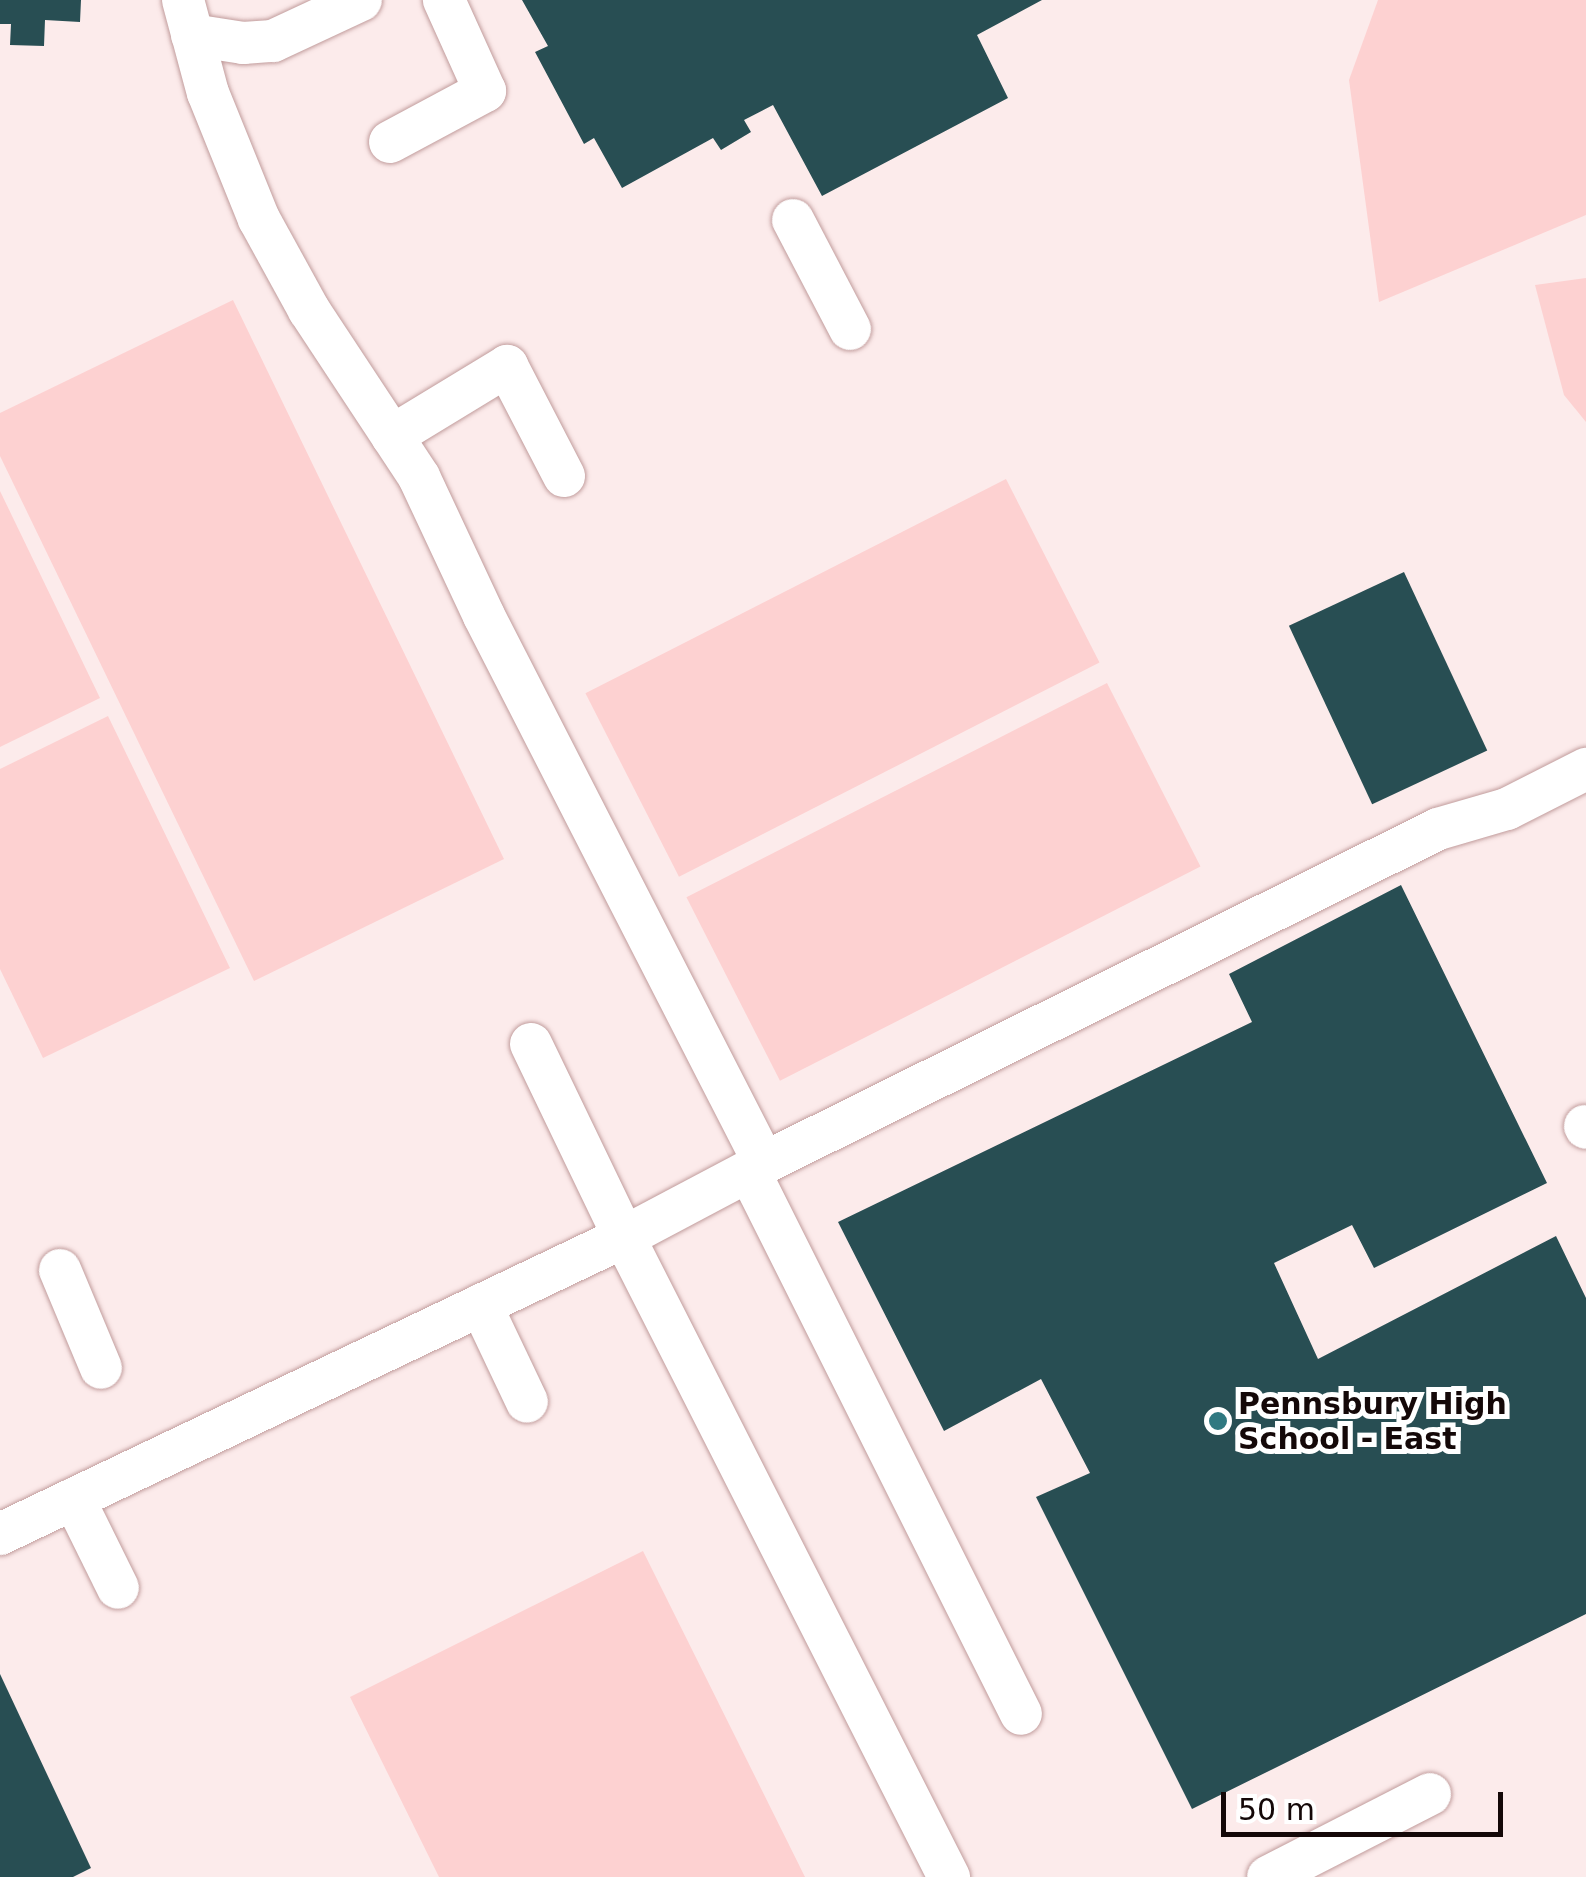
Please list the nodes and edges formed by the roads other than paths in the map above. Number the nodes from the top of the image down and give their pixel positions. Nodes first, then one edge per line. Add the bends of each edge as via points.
1 (361, 0) edge
2 (444, 0) edge
3 (188, 17) edge
4 (390, 142) dead end
5 (793, 220) dead end
6 (850, 329) dead end
7 (392, 436) junction
8 (564, 476) dead end
9 (1586, 769) edge
10 (532, 1044) dead end
11 (756, 1167) junction
12 (624, 1237) junction
13 (60, 1270) dead end
14 (481, 1305) junction
15 (101, 1368) dead end
16 (527, 1402) dead end
17 (74, 1498) junction
18 (0, 1534) edge
19 (118, 1588) dead end
20 (1021, 1714) dead end
21 (1430, 1794) dead end
22 (948, 1877) edge
23 (1268, 1877) edge

1 - 3 street via 273,41 243,43
2 - 4 street via 484,91
3 - 7 street via 226,144 259,219
5 - 6 street
7 - 8 street via 507,366
7 - 11 street via 419,477
9 - 11 street via 1507,809 1438,829
10 - 12 street
11 - 12 street
11 - 20 street
12 - 14 street
12 - 22 street
13 - 15 street
14 - 16 street
14 - 17 street
17 - 18 street
17 - 19 street
21 - 23 street

